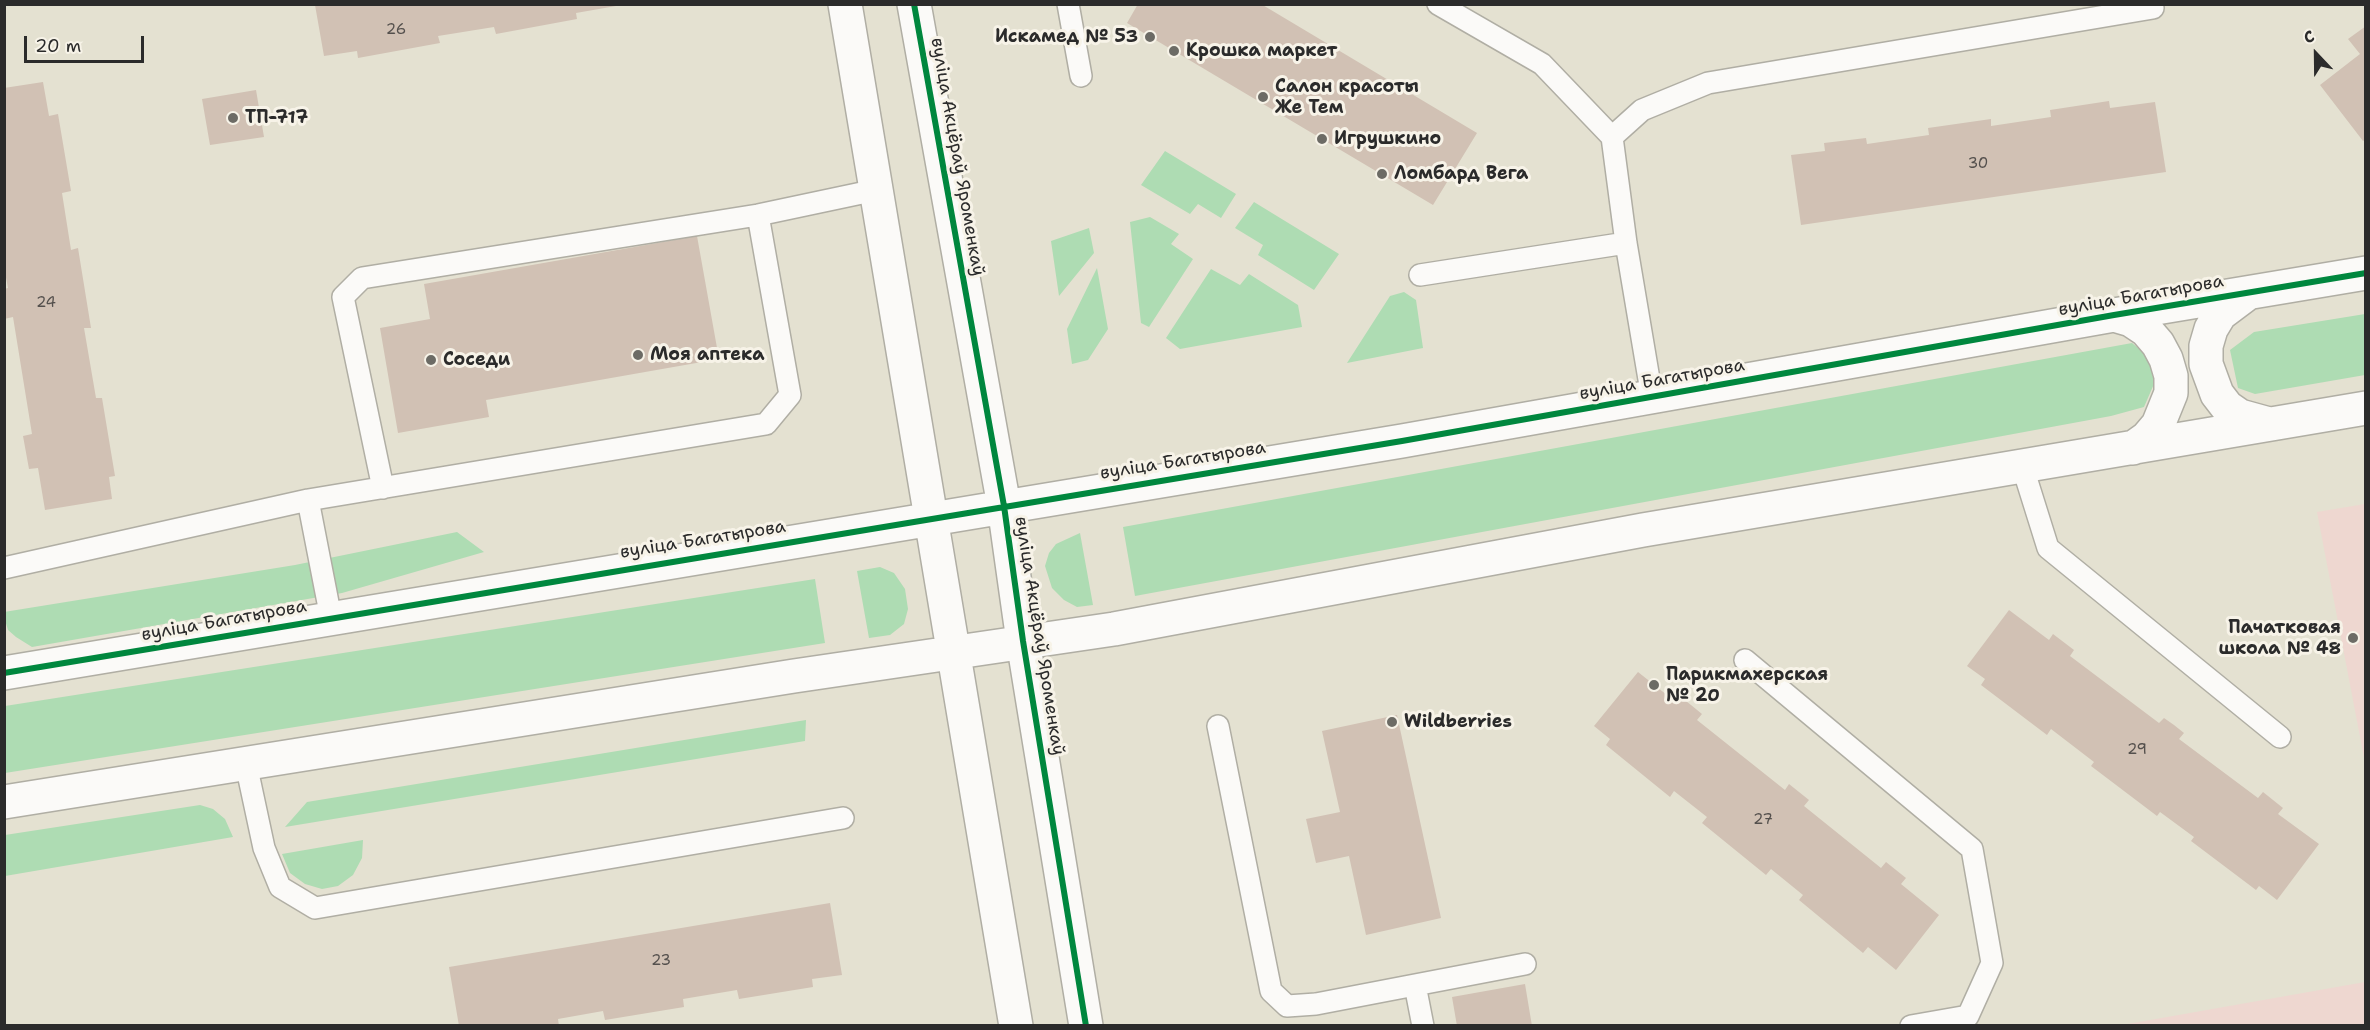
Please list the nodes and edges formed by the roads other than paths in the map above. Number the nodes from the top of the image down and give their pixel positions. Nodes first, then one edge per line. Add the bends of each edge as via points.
1 (845, 4) edge
2 (914, 4) edge
3 (1068, 4) edge
4 (1438, 4) edge
5 (2153, 8) dead end
6 (1081, 76) dead end
7 (1612, 137) junction
8 (876, 190) junction
9 (758, 215) junction
10 (1626, 243) junction
11 (2366, 273) edge
12 (1420, 275) dead end
13 (2248, 293) junction
14 (2114, 315) junction
15 (1652, 397) junction
16 (2366, 408) edge
17 (2271, 424) junction
18 (2133, 448) junction
19 (2022, 465) junction
20 (383, 488) junction
21 (308, 500) junction
22 (1004, 506) junction
23 (929, 518) junction
24 (4, 568) edge
25 (331, 618) junction
26 (1023, 641) junction
27 (954, 652) junction
28 (1744, 660) dead end
29 (4, 673) edge
30 (1218, 726) dead end
31 (2280, 737) dead end
32 (246, 764) junction
33 (4, 802) edge
34 (843, 818) dead end
35 (1525, 964) dead end
36 (1415, 986) junction
37 (1016, 1026) edge
38 (1086, 1026) edge
39 (1423, 1026) edge
40 (1911, 1026) edge

1 - 8 street
2 - 22 street, вуліца Акцёраў Яроменкаў
3 - 6 lane
4 - 7 lane via 1542,64
5 - 7 lane via 1708,83 1642,110
7 - 10 lane
8 - 9 lane
8 - 23 street
9 - 20 lane via 790,395 766,424
9 - 20 lane via 362,278 343,297
10 - 12 lane
10 - 15 lane
11 - 13 street, вуліца Багатырова
13 - 14 street, вуліца Багатырова
13 - 17 street via 2220,314 2211,329 2206,364 2217,394 2227,407 2248,419
14 - 15 street, вуліца Багатырова
14 - 18 street via 2146,330 2158,344 2171,376 2171,393 2162,417 2147,438
15 - 22 street, вуліца Багатырова
16 - 17 street
17 - 18 street
18 - 19 street
19 - 26 street via 1643,530 1114,629
19 - 31 lane via 2048,548
20 - 21 lane
21 - 24 lane
21 - 25 lane
22 - 23 street, вуліца Багатырова
22 - 26 street, вуліца Акцёраў Яроменкаў
23 - 25 street, вуліца Багатырова
23 - 27 street
25 - 29 street, вуліца Багатырова
26 - 27 street
26 - 38 street, вуліца Акцёраў Яроменкаў
27 - 32 street
27 - 37 street
28 - 40 lane via 1972,849 1992,963 1968,1016
30 - 36 lane via 1271,990 1287,1006
32 - 33 street
32 - 34 lane via 264,848 280,887 315,908
35 - 36 lane
36 - 39 lane

